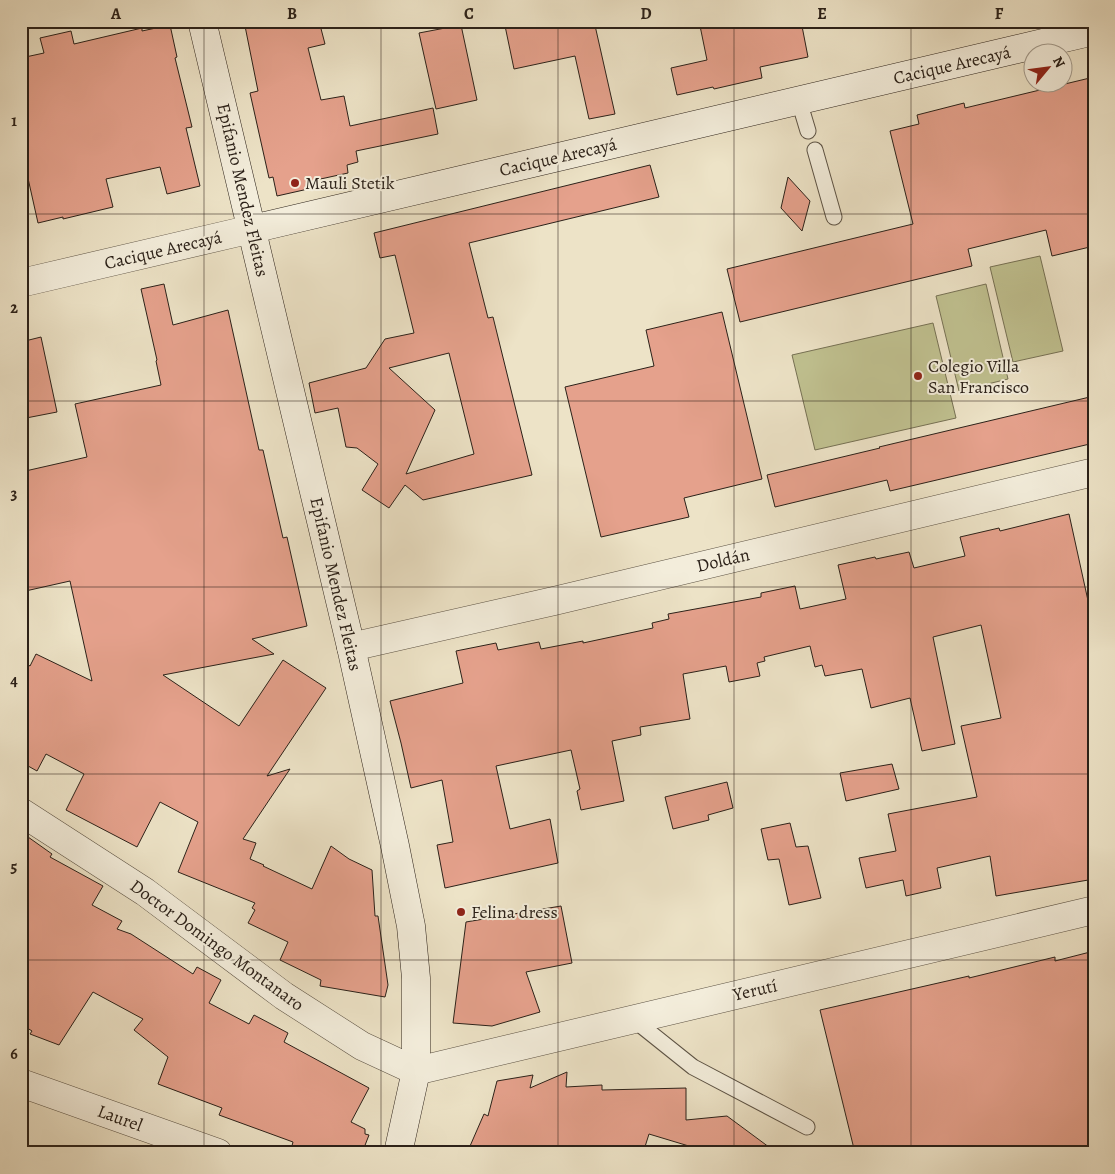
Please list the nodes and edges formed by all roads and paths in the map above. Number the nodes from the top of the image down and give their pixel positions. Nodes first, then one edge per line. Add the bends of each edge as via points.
1 (202, 21) edge
2 (1094, 31) edge
3 (799, 101) junction
4 (808, 131) dead end
5 (815, 150) dead end
6 (834, 217) dead end
7 (252, 229) junction
8 (21, 283) edge
9 (1094, 472) edge
10 (351, 647) junction
11 (21, 812) edge
12 (1094, 910) edge
13 (633, 1019) junction
14 (416, 1071) junction
15 (21, 1083) edge
16 (807, 1126) dead end
17 (402, 1151) edge
18 (218, 1153) edge

1 - 7 street, Epifanio Mendez Fleitas
2 - 3 street, Cacique Arecayá
3 - 4 lane
3 - 7 street, Cacique Arecayá
5 - 6 lane
7 - 8 street, Cacique Arecayá
7 - 10 street, Epifanio Mendez Fleitas
9 - 10 street, Doldán
10 - 14 street, Epifanio Mendez Fleitas via 411,926 416,978
11 - 14 street, Doctor Domingo Montanaro via 145,892 284,996 362,1046
12 - 13 street, Yerutí
13 - 14 street, Yerutí
13 - 16 lane via 693,1067
14 - 17 street, Epifanio Mendez Fleitas
15 - 18 street, Laurel

